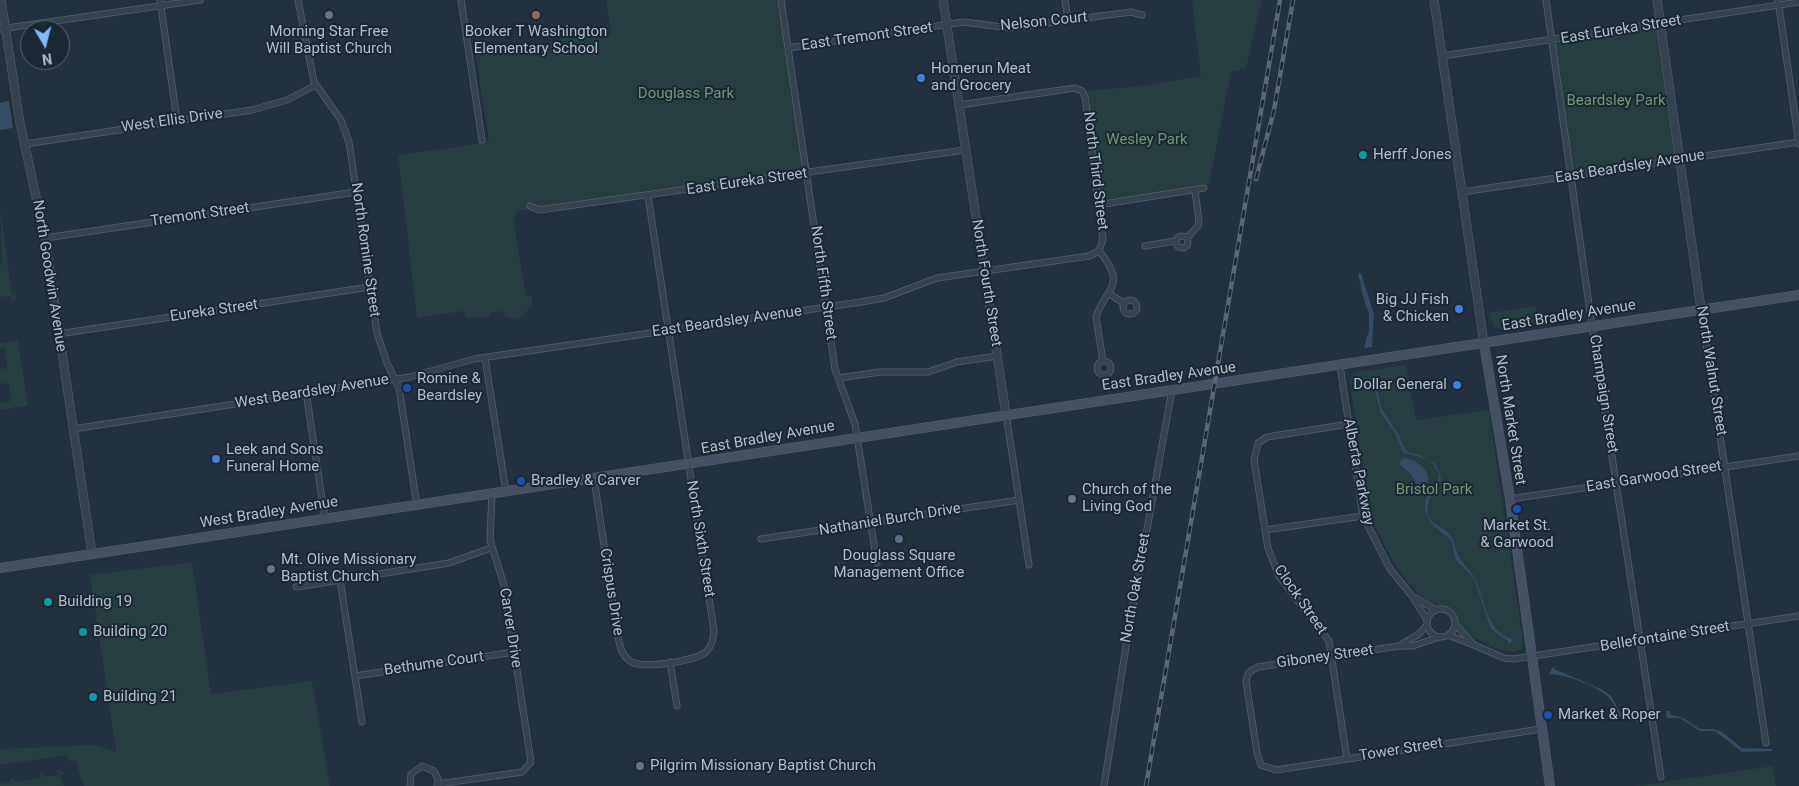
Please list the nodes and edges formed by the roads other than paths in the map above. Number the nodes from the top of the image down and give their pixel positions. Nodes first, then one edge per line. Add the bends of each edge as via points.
1 (1, 0) edge
2 (200, 0) edge
3 (298, 0) edge
4 (461, 0) edge
5 (781, 0) edge
6 (943, 0) edge
7 (1065, 0) edge
8 (1434, 0) edge
9 (1546, 0) edge
10 (1658, 0) edge
11 (1799, 2) edge
12 (160, 3) edge
13 (1778, 3) edge
14 (1142, 15) dead end
15 (1068, 20) junction
16 (1661, 24) junction
17 (946, 25) junction
18 (3, 29) edge
19 (1552, 41) junction
20 (788, 48) junction
21 (1442, 56) junction
22 (316, 85) junction
23 (959, 105) junction
24 (177, 120) junction
25 (482, 140) dead end
26 (1799, 143) edge
27 (25, 144) junction
28 (965, 150) junction
29 (1680, 160) junction
30 (807, 174) junction
31 (1571, 176) junction
32 (1204, 188) dead end
33 (1195, 191) junction
34 (356, 192) junction
35 (1462, 192) junction
36 (648, 196) junction
37 (1098, 205) junction
38 (530, 206) dead end
39 (45, 238) junction
40 (1187, 238) junction
41 (1175, 241) junction
42 (1145, 246) dead end
43 (1099, 251) junction
44 (1078, 257) joint
45 (984, 271) junction
46 (370, 287) junction
47 (1110, 294) junction
48 (1799, 296) edge
49 (1124, 303) dead end
50 (826, 308) junction
51 (1701, 309) junction
52 (1592, 326) junction
53 (668, 331) junction
54 (58, 334) junction
55 (1484, 344) junction
56 (550, 349) joint
57 (997, 356) junction
58 (486, 358) junction
59 (1103, 361) dead end
60 (1340, 366) junction
61 (839, 378) junction
62 (394, 379) junction
63 (1172, 390) junction
64 (306, 392) junction
65 (1006, 414) junction
66 (1349, 424) junction
67 (73, 429) junction
68 (857, 437) junction
69 (1799, 456) edge
70 (688, 465) junction
71 (1726, 466) junction
72 (594, 479) junction
73 (1616, 483) junction
74 (543, 487) joint
75 (506, 492) junction
76 (492, 494) junction
77 (1510, 499) junction
78 (1019, 500) junction
79 (417, 506) junction
80 (1364, 516) junction
81 (325, 519) junction
82 (870, 523) junction
83 (1265, 530) junction
84 (761, 539) dead end
85 (492, 548) junction
86 (92, 554) junction
87 (877, 563) dead end
88 (1029, 565) dead end
89 (0, 568) edge
90 (340, 580) junction
91 (296, 587) dead end
92 (1412, 596) junction
93 (1436, 610) junction
94 (1799, 616) edge
95 (1427, 623) junction
96 (1455, 624) junction
97 (1748, 624) junction
98 (1448, 635) junction
99 (1440, 637) junction
100 (1640, 640) junction
101 (1474, 645) junction
102 (1399, 646) junction
103 (514, 652) junction
104 (1332, 656) junction
105 (1531, 657) junction
106 (670, 662) junction
107 (355, 676) junction
108 (677, 706) dead end
109 (362, 722) dead end
110 (1542, 729) junction
111 (1766, 743) dead end
112 (1347, 759) junction
113 (1262, 765) joint
114 (1660, 777) dead end
115 (437, 785) edge
116 (410, 786) edge
117 (1104, 786) edge
118 (1550, 786) edge

1 - 18 street, North Goodwin Avenue
2 - 12 street
3 - 22 street, North Romine Street
4 - 25 street
5 - 20 street, North Fifth Street
6 - 17 street, North Fourth Street
7 - 15 street
8 - 21 street, North Market Street
9 - 19 street, Champaign Street
10 - 16 street, North Walnut Street
11 - 13 street, East Eureka Street
12 - 18 street
12 - 24 street
13 - 16 street, East Eureka Street
13 - 26 street
14 - 15 street, Nelson Court via 1131,12
15 - 17 street, Nelson Court via 1009,28 972,22
16 - 19 street, East Eureka Street
16 - 29 street, North Walnut Street
17 - 20 street, East Tremont Street
17 - 23 street, North Fourth Street
18 - 27 street, North Goodwin Avenue
19 - 21 street, East Eureka Street
19 - 31 street, Champaign Street
20 - 30 street, North Fifth Street
21 - 35 street, North Market Street
22 - 24 street, West Ellis Drive via 270,106
22 - 34 street, North Romine Street via 334,107 345,128
23 - 28 street, North Fourth Street
23 - 37 street, North Third Street via 1074,88 1082,91
24 - 27 street, West Ellis Drive
26 - 29 street, East Beardsley Avenue
27 - 39 street, North Goodwin Avenue
28 - 30 street, East Eureka Street
28 - 45 street, North Fourth Street
29 - 31 street, East Beardsley Avenue
29 - 51 street, North Walnut Street
30 - 36 street, East Eureka Street
30 - 50 street, North Fifth Street
31 - 35 street, East Beardsley Avenue
31 - 52 street, Champaign Street
32 - 33 street
33 - 37 street
33 - 40 street via 1199,221
34 - 39 street, Tremont Street
34 - 46 street, North Romine Street
35 - 55 street, North Market Street
36 - 38 street, East Eureka Street via 539,210
36 - 53 street, North Sixth Street
37 - 43 street, North Third Street via 1103,239
39 - 54 street, North Goodwin Avenue
40 - 41 street via 1179,236
40 - 41 street via 1188,244 1183,248
41 - 42 street
43 - 44 street, North Third Street
43 - 47 street, North Third Street via 1114,279
44 - 45 street, East Beardsley Avenue
45 - 50 street, East Beardsley Avenue via 923,282 884,298
45 - 57 street, North Fourth Street
46 - 54 street, Eureka Street
46 - 62 street, North Romine Street via 379,340
47 - 49 street
47 - 59 street, North Third Street via 1096,317
48 - 51 main road, East Bradley Avenue
50 - 53 street, East Beardsley Avenue
50 - 61 street, North Fifth Street
51 - 52 main road, East Bradley Avenue
51 - 71 street, North Walnut Street
52 - 55 main road, East Bradley Avenue
52 - 73 street, Champaign Street
53 - 56 street, East Beardsley Avenue
53 - 70 street, North Sixth Street
54 - 67 street, North Goodwin Avenue
55 - 60 main road, East Bradley Avenue
55 - 77 main road, North Market Street
56 - 58 street, West Beardsley Avenue
57 - 61 street via 957,362 928,372 880,372
57 - 65 street, North Fourth Street
58 - 62 street, West Beardsley Avenue via 460,361 426,373
58 - 75 street
60 - 63 main road, East Bradley Avenue
60 - 66 street, Alberta Parkway
61 - 68 street, North Fifth Street
62 - 64 street, West Beardsley Avenue
62 - 79 street, North Romine Street via 400,388
63 - 65 main road, East Bradley Avenue
63 - 117 street, North Oak Street
64 - 67 street, West Beardsley Avenue
64 - 81 street
65 - 68 main road, East Bradley Avenue
65 - 78 street, North Fourth Street
66 - 80 street, Alberta Parkway
66 - 83 street, Clock Street via 1278,434 1258,443 1254,460
67 - 86 street, North Goodwin Avenue
68 - 70 main road, East Bradley Avenue
68 - 82 street, North Fifth Street
69 - 71 street, East Garwood Street
70 - 72 main road, East Bradley Avenue
70 - 106 street, North Sixth Street via 713,638 704,653
71 - 73 street, East Garwood Street
71 - 97 street, North Walnut Street
72 - 74 main road, East Bradley Avenue
72 - 106 street, Crispus Drive via 621,650 634,664
73 - 77 street, East Garwood Street
73 - 100 street, Champaign Street
74 - 75 main road, West Bradley Avenue
75 - 76 main road, West Bradley Avenue
76 - 79 main road, West Bradley Avenue
76 - 85 street, Carver Drive
77 - 105 main road, North Market Street
78 - 82 street, Nathaniel Burch Drive
78 - 88 street, North Fourth Street
79 - 81 main road, West Bradley Avenue
80 - 83 street
80 - 92 street, Alberta Parkway via 1390,569
81 - 86 main road, West Bradley Avenue
82 - 84 street, Nathaniel Burch Drive
82 - 87 street, North Fifth Street
83 - 104 street, Clock Street via 1268,548 1280,576 1325,635
85 - 90 street via 449,564
85 - 103 street, Carver Drive via 504,585
86 - 89 main road, West Bradley Avenue
90 - 91 street
90 - 107 street
92 - 93 street, Alberta Parkway
92 - 95 street, Alberta Parkway
93 - 95 street
93 - 96 street via 1449,612
94 - 97 street, Bellefontaine Street
95 - 99 street via 1432,633
95 - 102 street, Giboney Street via 1419,634
96 - 98 street
96 - 101 street
97 - 100 street, Bellefontaine Street
97 - 111 street, North Walnut Street
98 - 99 street
98 - 101 street
99 - 102 street, Giboney Street via 1413,646
100 - 105 street, Bellefontaine Street
100 - 114 street, Champaign Street
101 - 105 street via 1504,658
102 - 104 street, Giboney Street
103 - 107 street, Bethume Court
103 - 115 street, Carver Drive via 531,762 522,772
104 - 112 street, Clock Street
104 - 113 street, Giboney Street via 1252,670 1247,675 1257,753
105 - 110 main road, North Market Street
106 - 108 street
107 - 109 street
110 - 112 street, Tower Street
110 - 118 main road, North Market Street
112 - 113 street, Tower Street via 1276,770
115 - 116 street via 434,771 422,766 411,774

